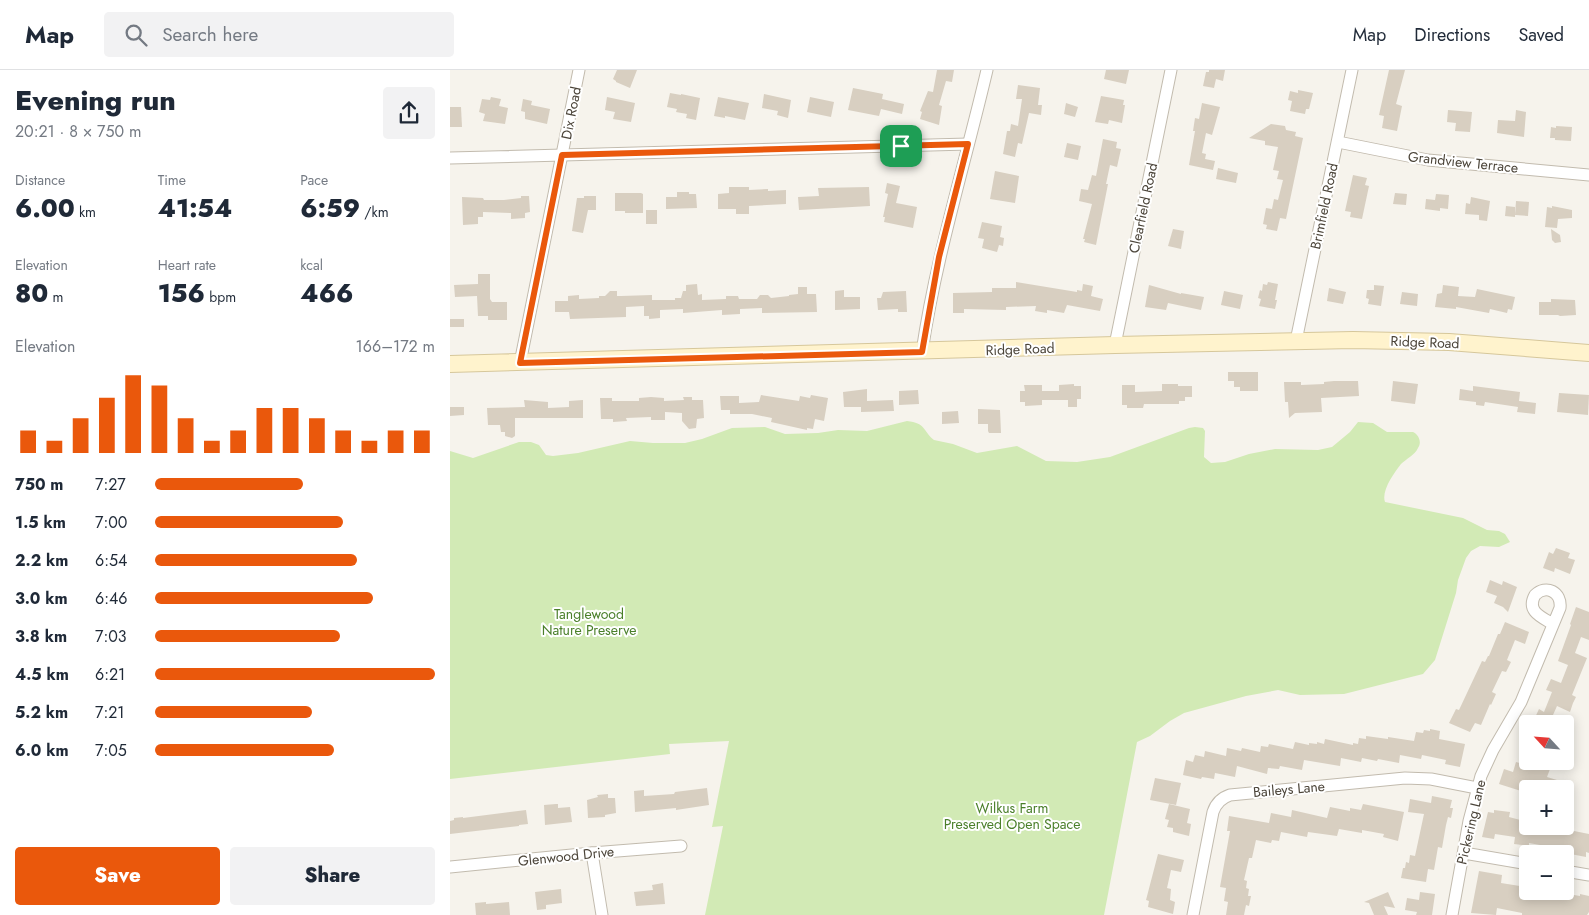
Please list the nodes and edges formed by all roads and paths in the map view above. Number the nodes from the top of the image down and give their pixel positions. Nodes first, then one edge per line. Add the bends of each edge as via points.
1 (579, 70) edge
2 (987, 70) edge
3 (1171, 70) edge
4 (1352, 70) edge
5 (1338, 142) junction
6 (968, 144) junction
7 (562, 155) junction
8 (450, 158) edge
9 (1589, 175) edge
10 (1296, 341) junction
11 (1115, 345) junction
12 (922, 352) junction
13 (1589, 353) edge
14 (520, 363) junction
15 (450, 364) edge
16 (1553, 624) dead end
17 (1477, 788) junction
18 (681, 846) dead end
19 (592, 852) junction
20 (1464, 853) junction
21 (1519, 862) edge
22 (450, 867) edge
23 (1574, 873) edge
24 (1589, 876) edge
25 (602, 915) edge
26 (1193, 915) edge
27 (1452, 915) edge

1 - 7 street, Dix Road
2 - 6 street
3 - 11 street, Clearfield Road
4 - 5 street, Brimfield Road
5 - 9 street, Grandview Terrace via 1428,160
5 - 10 street, Brimfield Road
6 - 7 street
6 - 12 street via 939,257
7 - 8 street
7 - 14 street, Dix Road
10 - 11 street, Ridge Road
10 - 13 street, Ridge Road via 1449,342
11 - 12 street, Ridge Road
12 - 14 street, Ridge Road
14 - 15 street, Ridge Road
16 - 17 street, Pickering Lane via 1521,702 1493,750
17 - 20 street, Pickering Lane
17 - 26 street, Baileys Lane via 1406,778 1224,797 1213,812
18 - 19 street, Glenwood Drive
19 - 22 street, Glenwood Drive
19 - 25 street
20 - 21 street
20 - 27 street, Pickering Lane
23 - 24 street

